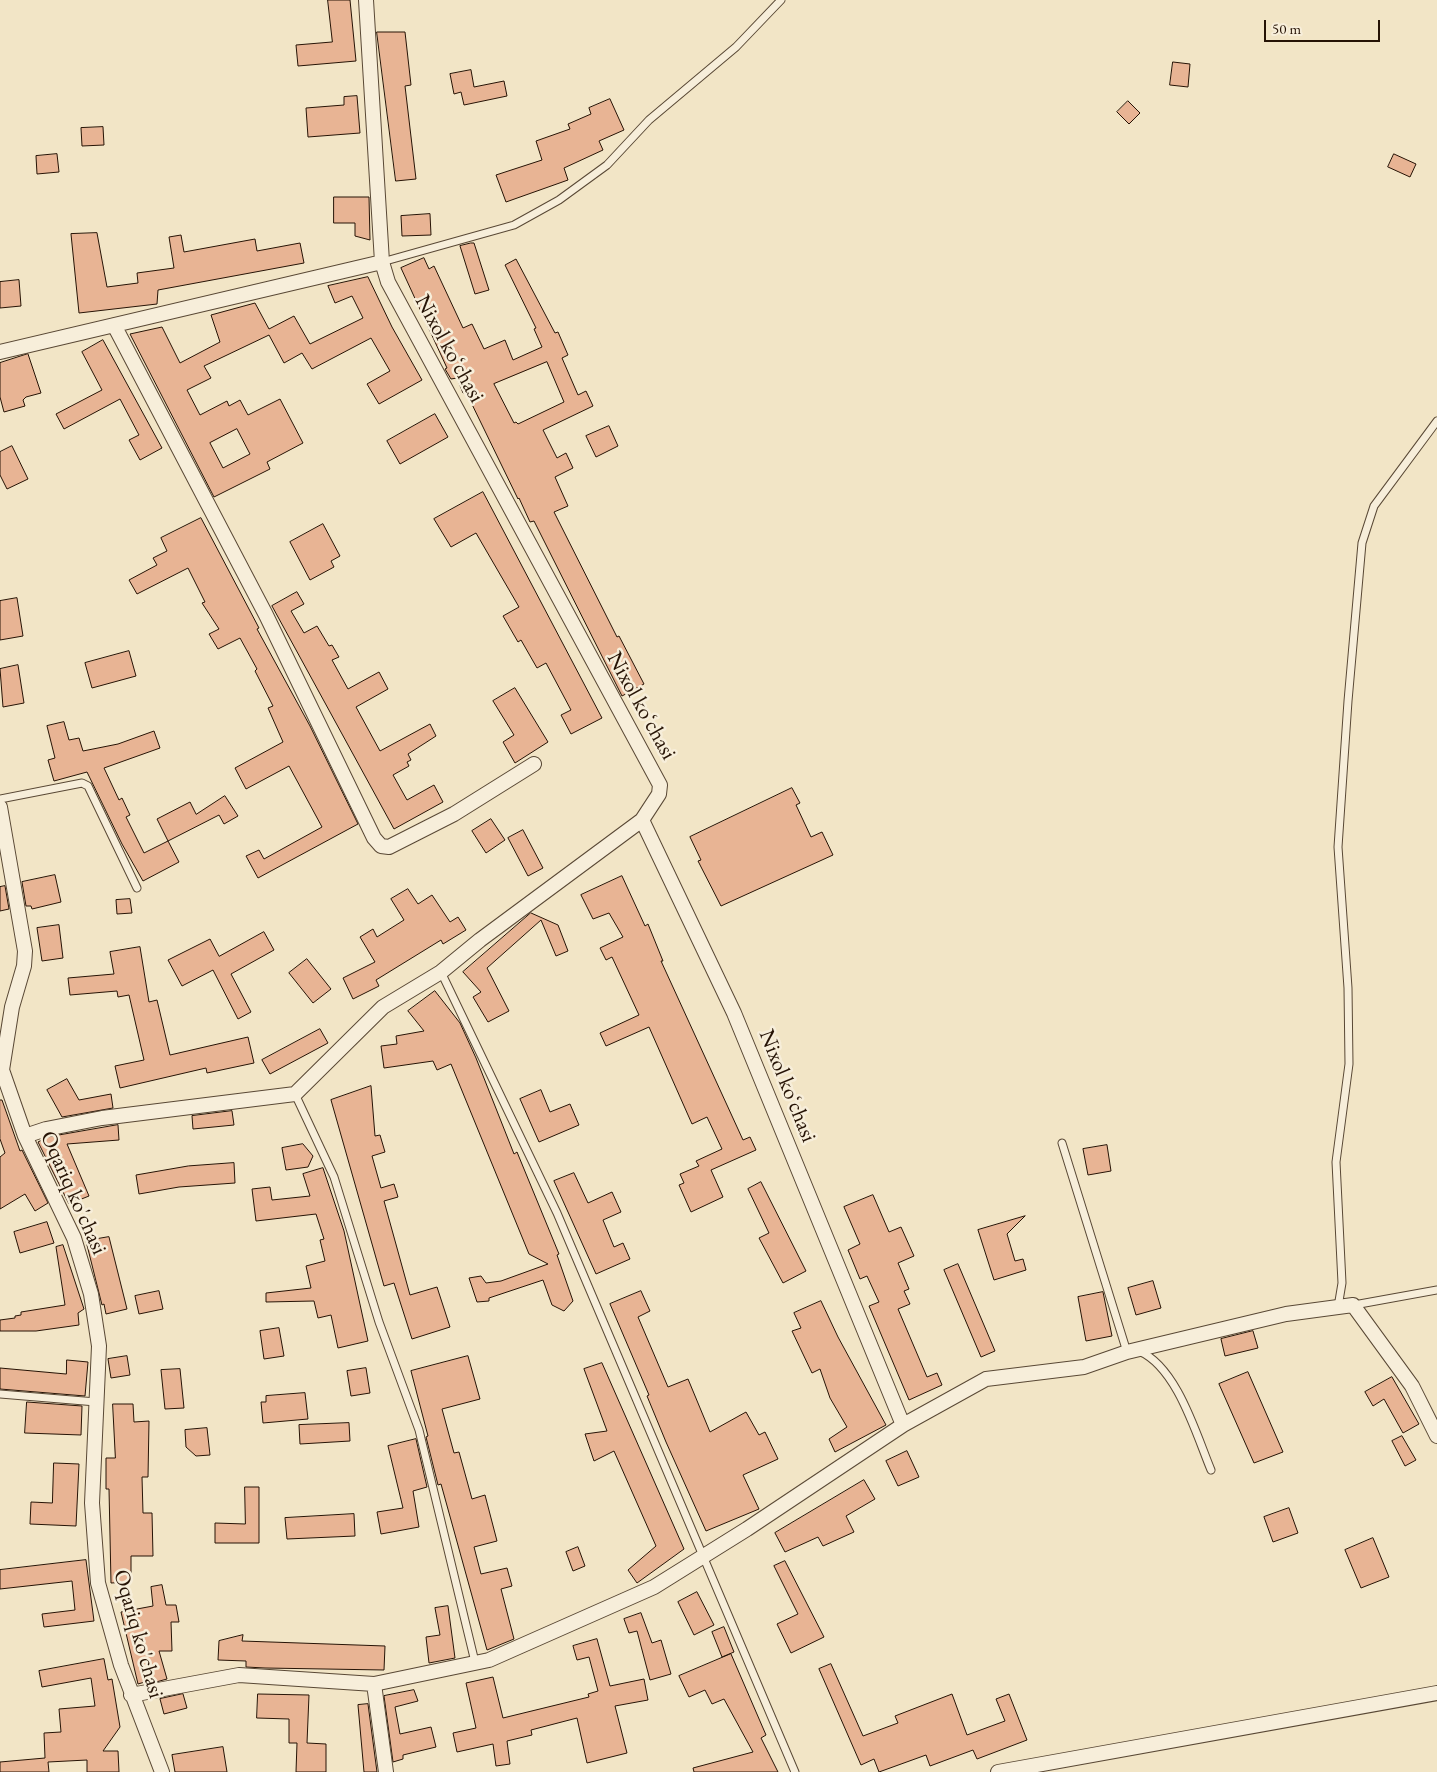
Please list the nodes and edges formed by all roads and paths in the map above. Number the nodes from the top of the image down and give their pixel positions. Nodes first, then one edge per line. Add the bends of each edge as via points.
1 (366, 0) edge
2 (781, 0) edge
3 (382, 262) junction
4 (114, 324) junction
5 (0, 352) edge
6 (1437, 421) edge
7 (534, 764) dead end
8 (0, 799) edge
9 (0, 807) edge
10 (642, 820) junction
11 (138, 888) dead end
12 (441, 972) junction
13 (1, 1066) edge
14 (295, 1094) junction
15 (25, 1136) junction
16 (1062, 1143) dead end
17 (1437, 1290) edge
18 (1353, 1305) junction
19 (1338, 1307) junction
20 (1132, 1351) junction
21 (0, 1394) edge
22 (96, 1402) junction
23 (903, 1425) junction
24 (1437, 1436) edge
25 (1211, 1470) dead end
26 (704, 1556) junction
27 (475, 1662) junction
28 (374, 1684) junction
29 (1437, 1693) edge
30 (131, 1695) junction
31 (162, 1772) edge
32 (386, 1772) edge
33 (795, 1772) edge
34 (998, 1772) edge

1 - 3 street, Nixol koʻchasi
2 - 3 lane via 736,46 649,120 607,165 559,200 514,225
3 - 4 street
3 - 10 street, Nixol koʻchasi via 388,282 660,785 659,794
4 - 5 street
4 - 7 street via 266,614 374,838 382,846 390,847 454,814
6 - 19 lane via 1374,506 1362,543 1338,847 1348,988 1349,1064 1336,1162 1342,1283
8 - 11 lane via 82,783 88,786
9 - 13 street, Oqariq ko'chasi via 26,951
10 - 12 street
10 - 23 street, Nixol koʻchasi via 734,1012
12 - 14 street via 384,1007
12 - 26 lane via 557,1213
13 - 15 street, Oqariq ko'chasi
14 - 15 street via 102,1118
14 - 27 lane via 334,1177 379,1322 419,1430
15 - 22 street, Oqariq ko'chasi via 74,1238 91,1294 98,1346
16 - 20 lane
17 - 18 lane
18 - 19 street
18 - 24 street via 1412,1386
19 - 20 street via 1286,1314
20 - 23 street via 1084,1367 986,1379
20 - 25 lane via 1151,1356 1178,1392
21 - 22 lane
22 - 30 street, Oqariq ko'chasi via 92,1503 98,1583
23 - 26 street
26 - 27 street via 654,1587 489,1660
26 - 33 lane
27 - 28 street
28 - 30 street via 238,1676
28 - 32 street
29 - 34 street
30 - 31 street, Oqariq ko'chasi

